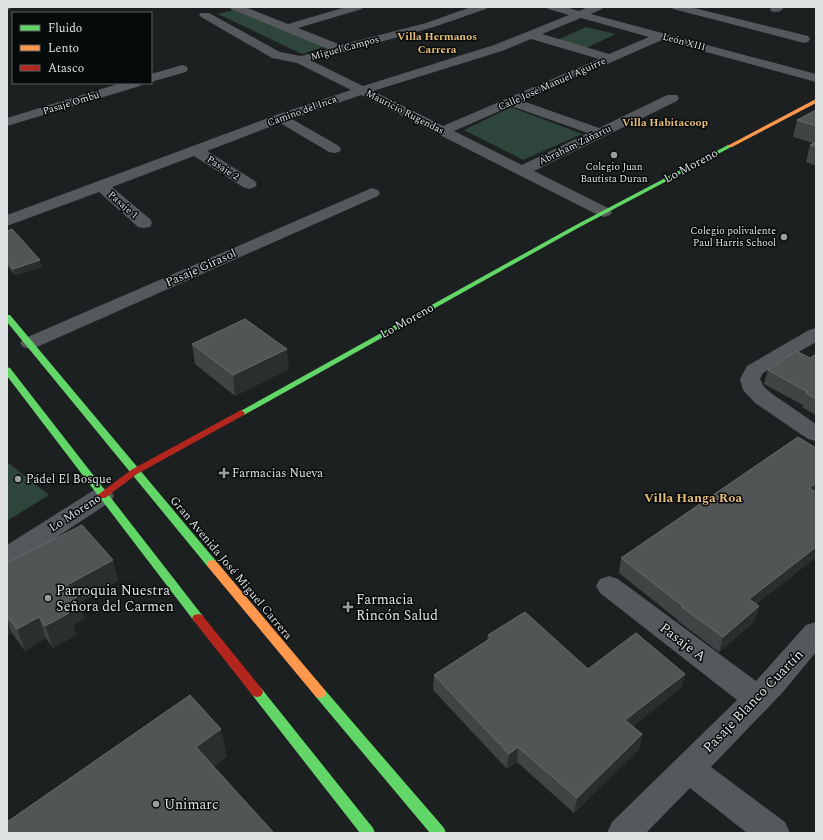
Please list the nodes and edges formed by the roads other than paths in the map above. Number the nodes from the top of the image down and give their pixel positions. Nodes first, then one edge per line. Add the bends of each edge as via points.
1 (358, 7) edge
2 (482, 7) edge
3 (552, 7) edge
4 (598, 7) edge
5 (677, 7) edge
6 (229, 9) edge
7 (580, 14) junction
8 (287, 28) junction
9 (775, 32) junction
10 (532, 35) junction
11 (661, 36) junction
12 (762, 38) dead end
13 (804, 39) dead end
14 (742, 48) dead end
15 (339, 49) junction
16 (729, 54) junction
17 (610, 58) junction
18 (301, 60) junction
19 (182, 69) dead end
20 (152, 78) edge
21 (816, 78) edge
22 (132, 84) edge
23 (362, 90) junction
24 (672, 98) dead end
25 (816, 100) edge
26 (512, 102) junction
27 (281, 118) junction
28 (7, 122) edge
29 (443, 132) junction
30 (600, 134) junction
31 (334, 149) dead end
32 (197, 150) junction
33 (522, 171) junction
34 (249, 184) dead end
35 (101, 186) junction
36 (372, 193) dead end
37 (604, 212) junction
38 (7, 221) edge
39 (144, 223) dead end
40 (7, 317) edge
41 (816, 334) edge
42 (30, 342) junction
43 (7, 370) edge
44 (816, 434) edge
45 (134, 472) junction
46 (102, 496) junction
47 (7, 557) edge
48 (609, 586) dead end
49 (816, 633) edge
50 (757, 699) junction
51 (688, 768) junction
52 (368, 833) edge
53 (439, 833) edge
54 (624, 833) edge
55 (773, 833) edge

1 - 8 street
2 - 15 street, Miguel Campos via 430,25
3 - 7 street, León XIII
4 - 7 street, Camino del Inca
5 - 9 street
6 - 8 street
6 - 18 street, Mauricio Rugendas via 200,17 276,54
7 - 10 street, Camino del Inca
7 - 11 street, León XIII
8 - 15 street
9 - 12 street
9 - 13 street
10 - 17 street
10 - 23 street, Camino del Inca via 480,54
11 - 16 street, León XIII
11 - 17 street, Calle José Manuel Aguirre
14 - 16 street
15 - 18 street, Miguel Campos
16 - 21 street, León XIII
17 - 26 street, Calle José Manuel Aguirre
18 - 23 street, Mauricio Rugendas
19 - 20 street
22 - 28 street, Pasaje Ombú
23 - 27 street, Camino del Inca
23 - 29 street, Mauricio Rugendas
24 - 30 street, Abraham Zañartu
25 - 37 main road, Lo Moreno
26 - 29 street, Calle José Manuel Aguirre
26 - 30 street
27 - 31 street
27 - 32 street, Camino del Inca
29 - 33 street, Mauricio Rugendas
30 - 33 street, Abraham Zañartu
32 - 34 street, Pasaje 2
32 - 35 street, Camino del Inca
33 - 37 street, Mauricio Rugendas
35 - 38 street, Camino del Inca
35 - 39 street, Pasaje 1
36 - 42 street, Pasaje Girasol
37 - 45 main road, Lo Moreno
40 - 42 main road, Gran Avenida José Miguel Carrera
41 - 44 street via 754,370 750,379 754,390 763,398
42 - 45 main road, Gran Avenida José Miguel Carrera
43 - 46 main road
45 - 46 main road, Lo Moreno
45 - 53 main road, Gran Avenida José Miguel Carrera
46 - 47 street, Lo Moreno
46 - 52 main road
48 - 50 street, Pasaje A
49 - 50 street, Pasaje Blanco Cuartín
50 - 51 street, Pasaje Blanco Cuartín
51 - 54 street, Pasaje Blanco Cuartín
51 - 55 street

